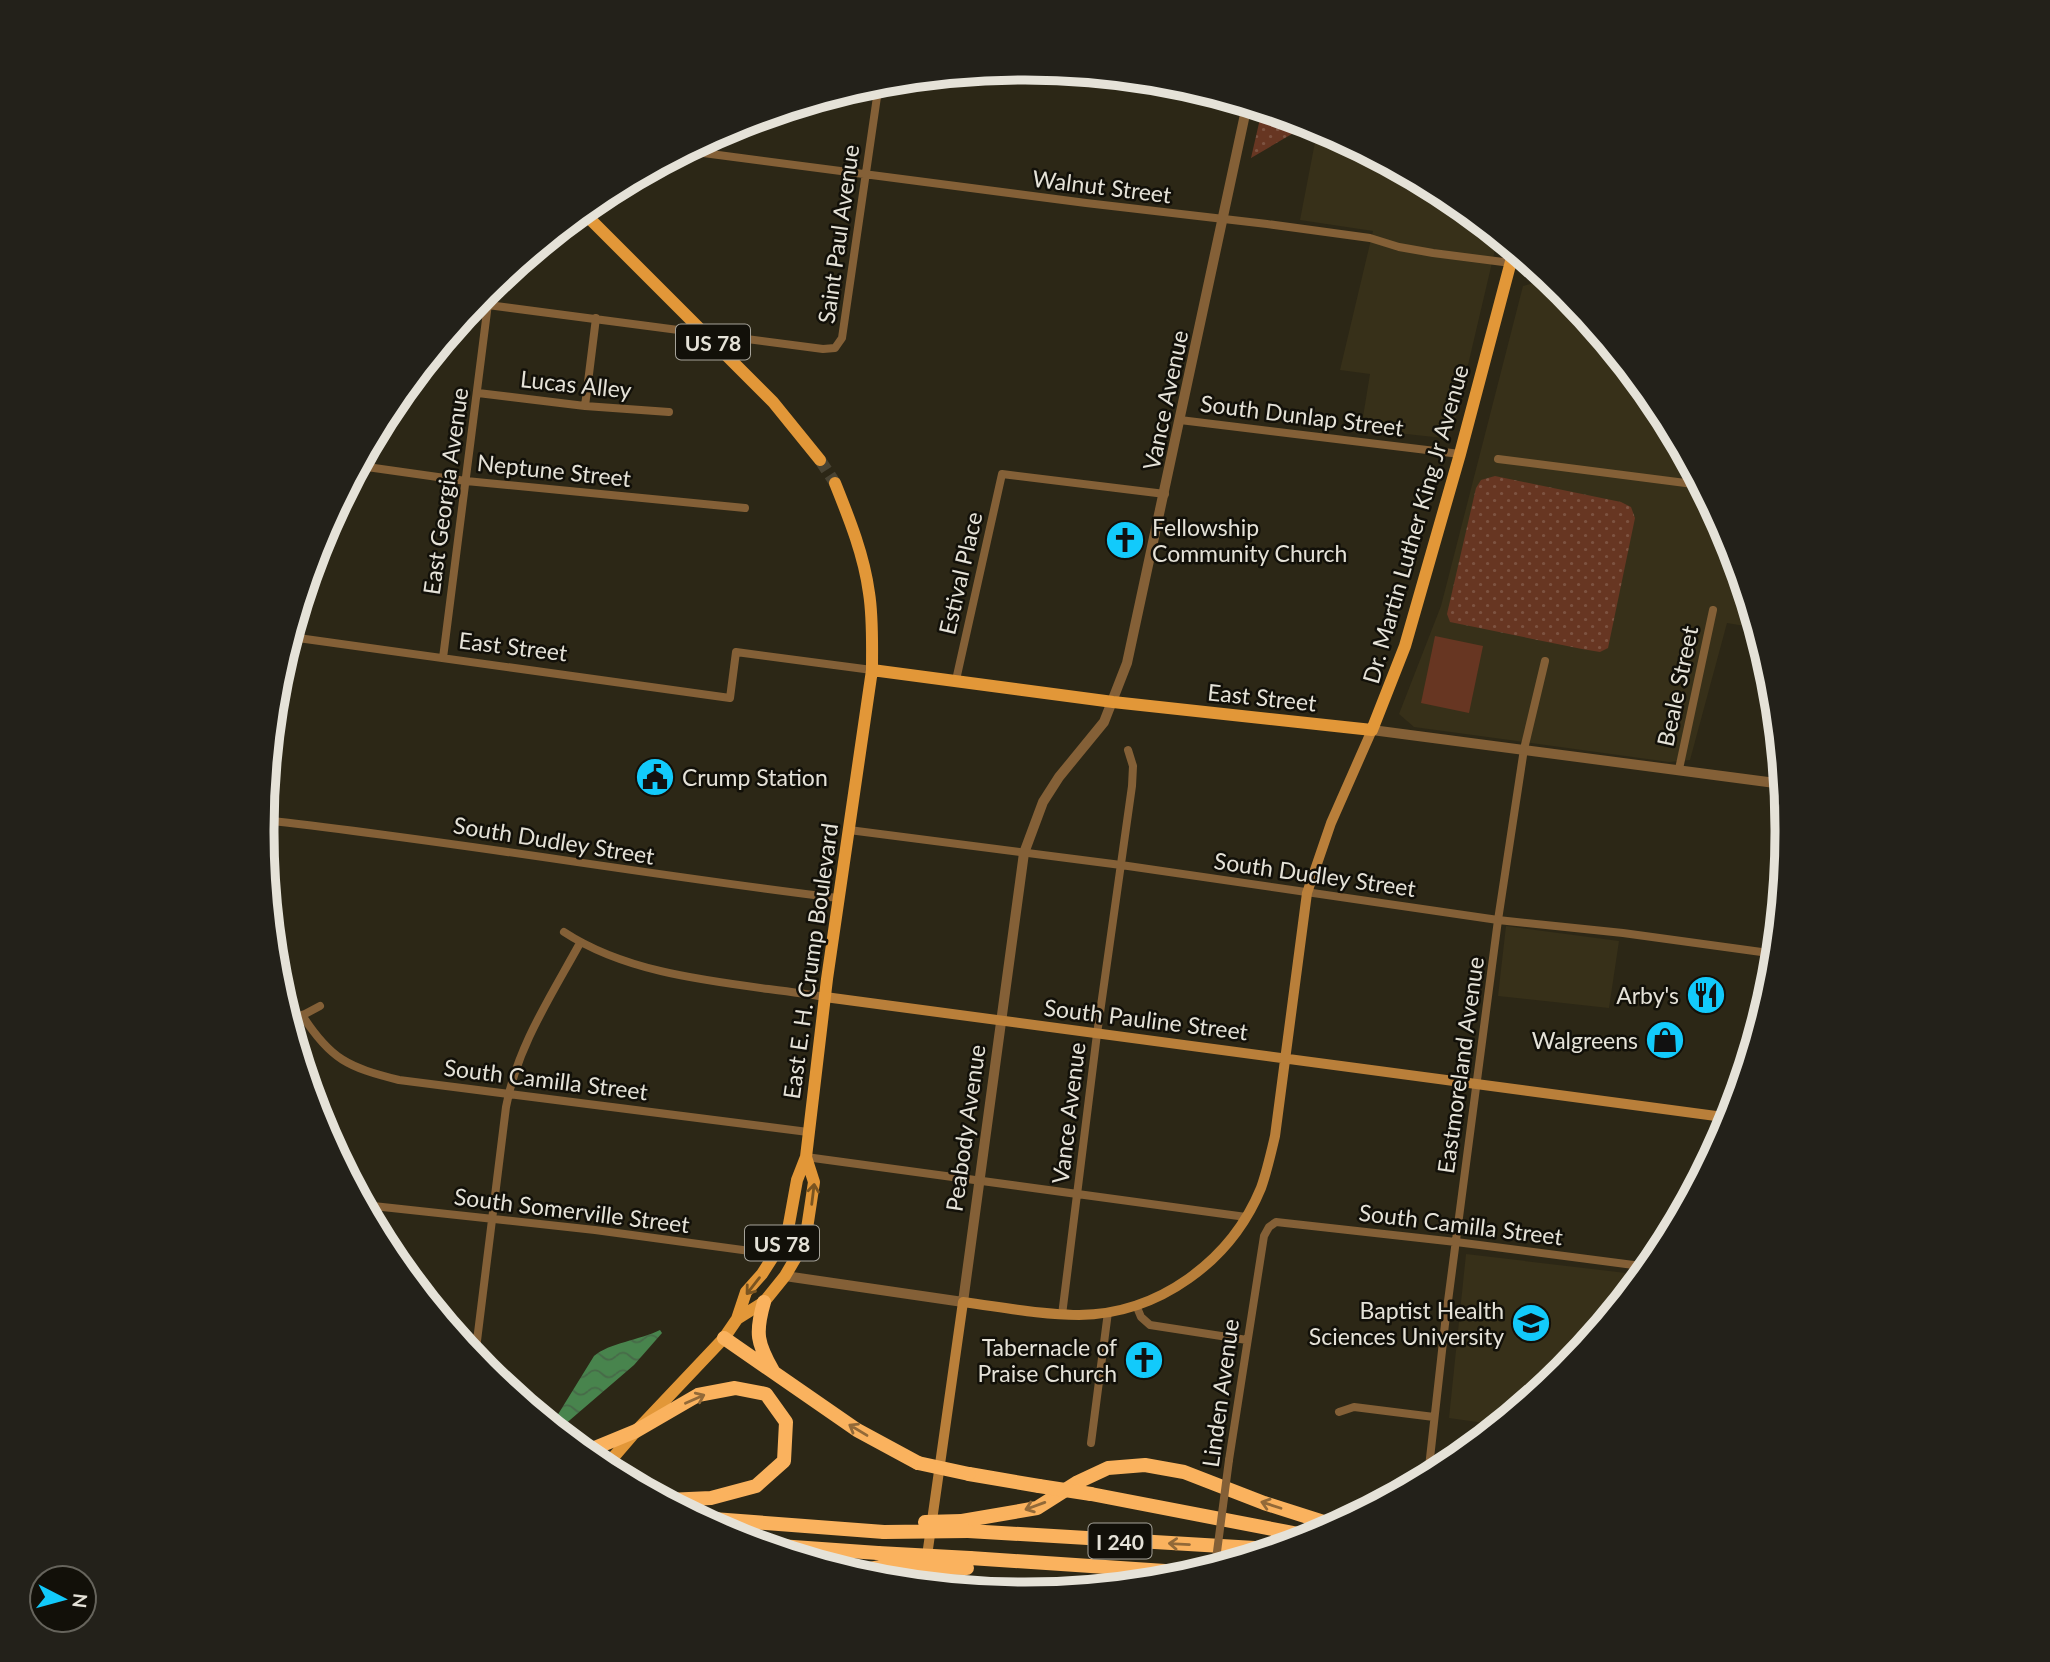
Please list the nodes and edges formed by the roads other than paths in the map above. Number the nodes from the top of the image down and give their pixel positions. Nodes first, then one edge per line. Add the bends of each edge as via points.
1 (877, 95) edge
2 (1245, 114) edge
3 (708, 153) edge
4 (866, 173) junction
5 (1224, 219) junction
6 (590, 220) edge
7 (1507, 257) edge
8 (1511, 260) edge
9 (489, 305) edge
10 (488, 307) edge
11 (596, 318) junction
12 (705, 333) junction
13 (478, 393) junction
14 (585, 406) junction
15 (669, 412) dead end
16 (1180, 420) junction
17 (1460, 454) junction
18 (1498, 459) dead end
19 (820, 460) tunnel mouth
20 (369, 467) edge
21 (466, 481) junction
22 (835, 483) tunnel mouth
23 (1690, 484) edge
24 (1165, 494) junction
25 (745, 508) dead end
26 (1713, 610) dead end
27 (300, 638) edge
28 (443, 657) junction
29 (1545, 661) dead end
30 (872, 670) junction
31 (956, 680) junction
32 (1113, 702) junction
33 (1372, 730) junction
34 (1524, 749) junction
35 (1128, 750) dead end
36 (1679, 769) junction
37 (1774, 783) edge
38 (274, 821) edge
39 (849, 830) junction
40 (1024, 853) junction
41 (1121, 865) junction
42 (1307, 893) junction
43 (838, 898) junction
44 (1499, 920) junction
45 (564, 932) dead end
46 (580, 943) junction
47 (1765, 953) edge
48 (825, 997) junction
49 (320, 1006) dead end
50 (302, 1015) junction
51 (298, 1017) edge
52 (1000, 1021) junction
53 (1097, 1034) junction
54 (1285, 1058) junction
55 (1478, 1083) junction
56 (508, 1094) junction
57 (1719, 1116) edge
58 (808, 1132) junction
59 (806, 1157) junction
60 (979, 1180) junction
61 (1078, 1194) junction
62 (375, 1206) edge
63 (1246, 1217) junction
64 (493, 1220) junction
65 (1269, 1227) joint
66 (1456, 1242) junction
67 (774, 1257) junction
68 (1636, 1265) edge
69 (785, 1276) junction
70 (764, 1302) junction
71 (963, 1302) junction
72 (1136, 1305) junction
73 (1108, 1312) junction
74 (1062, 1315) junction
75 (737, 1320) junction
76 (472, 1338) edge
77 (476, 1338) junction
78 (724, 1338) junction
79 (1247, 1340) junction
80 (476, 1342) edge
81 (775, 1375) junction
82 (1339, 1412) dead end
83 (1434, 1417) junction
84 (636, 1432) junction
85 (1091, 1443) dead end
86 (597, 1447) edge
87 (613, 1458) edge
88 (1429, 1463) edge
89 (684, 1499) edge
90 (730, 1520) edge
91 (1319, 1521) edge
92 (965, 1526) junction
93 (1292, 1532) edge
94 (1248, 1547) edge
95 (817, 1552) edge
96 (1216, 1557) edge
97 (880, 1560) junction
98 (869, 1565) edge
99 (1152, 1570) edge
100 (924, 1575) edge

1 - 4 street, Saint Paul Avenue
2 - 5 street, Vance Avenue
3 - 4 street, Walnut Street
4 - 5 street, Walnut Street
4 - 12 street, Saint Paul Avenue via 842,338 835,348
5 - 7 street, Walnut Street via 1370,238 1399,247
5 - 16 street, Vance Avenue
6 - 12 main road, US 78
8 - 17 main road, Dr. Martin Luther King Jr Avenue
9 - 11 street
10 - 13 street, East Georgia Avenue
11 - 12 street
11 - 14 street
12 - 19 main road, US 78 via 773,402
13 - 14 street, Lucas Alley
13 - 21 street, East Georgia Avenue
14 - 15 street, Lucas Alley
16 - 17 street, South Dunlap Street
16 - 24 street, Vance Avenue
17 - 33 main road, Dr. Martin Luther King Jr Avenue via 1405,646
18 - 23 street
20 - 21 street, Neptune Street
21 - 25 street, Neptune Street
21 - 28 street, East Georgia Avenue
22 - 30 main road, East E. H. Crump Boulevard / US 78 via 869,590
24 - 31 street, Estival Place via 1002,474
24 - 32 street, Vance Avenue via 1127,663
26 - 36 street, Beale Street
27 - 28 street, East Street
28 - 30 street, East Street via 730,698 736,652
29 - 34 street, Eastmoreland Avenue
30 - 31 main road, East Street
30 - 39 main road, East E. H. Crump Boulevard / US 78
31 - 32 main road, East Street
32 - 33 main road, East Street
32 - 40 street, Peabody Avenue via 1104,722 1043,802
33 - 34 street, East Street
33 - 42 main road, Dr. Martin Luther King Jr Avenue via 1331,823
34 - 36 street, East Street
34 - 44 street, Eastmoreland Avenue
35 - 41 street, Vance Avenue via 1133,775
36 - 37 street, East Street
38 - 43 street, South Dudley Street
39 - 40 street, South Dudley Street
39 - 43 main road, East E. H. Crump Boulevard / US 78
40 - 41 street, South Dudley Street
40 - 52 street, Peabody Avenue
41 - 42 street, South Dudley Street
41 - 53 street, Vance Avenue
42 - 44 street, South Dudley Street
42 - 54 main road, Dr. Martin Luther King Jr Avenue
43 - 48 main road, East E. H. Crump Boulevard / US 78
44 - 47 street, South Dudley Street
44 - 55 street, Eastmoreland Avenue
45 - 46 street, South Pauline Street
46 - 48 street, South Pauline Street via 640,967
46 - 56 street via 523,1048
48 - 52 main road, South Pauline Street
48 - 58 main road, East E. H. Crump Boulevard / US 78
49 - 50 street
50 - 51 street
50 - 56 street, South Camilla Street via 330,1052 367,1072
52 - 53 main road, South Pauline Street
52 - 60 street, Peabody Avenue
53 - 54 main road, South Pauline Street
53 - 61 street, Vance Avenue
54 - 55 main road, South Pauline Street
54 - 63 main road, Dr. Martin Luther King Jr Avenue via 1272,1149 1261,1188
55 - 57 main road, South Pauline Street
55 - 66 street, Eastmoreland Avenue
56 - 58 street, South Camilla Street
56 - 64 street
58 - 59 main road, East E. H. Crump Boulevard / US 78
59 - 60 street
59 - 67 main road, East E. H. Crump Boulevard / US 78 via 787,1235
69 -> 59 main road, East E. H. Crump Boulevard / US 78 via 805,1242 809,1222 814,1182
60 - 61 street
60 - 71 street, Peabody Avenue
61 - 63 street
61 - 74 street, Vance Avenue
62 - 64 street, South Somerville Street
63 - 72 main road, Dr. Martin Luther King Jr Avenue via 1202,1270
64 - 67 street, South Somerville Street
64 - 77 street
65 - 66 street, South Camilla Street via 1276,1222
65 - 79 street, Linden Avenue
66 - 68 street, South Camilla Street
66 - 83 street, Eastmoreland Avenue
67 -> 75 main road, East E. H. Crump Boulevard / US 78 via 746,1292
69 - 70 main road, East E. H. Crump Boulevard / US 78
69 - 71 street, Dr. Martin Luther King Jr Avenue
70 - 75 main road, East E. H. Crump Boulevard / US 78
70 - 81 highway via 758,1336
71 - 74 main road, Dr. Martin Luther King Jr Avenue
71 - 100 main road, Peabody Avenue
72 - 73 main road, Dr. Martin Luther King Jr Avenue
72 - 79 street via 1150,1325
73 - 74 main road, Dr. Martin Luther King Jr Avenue
73 - 85 street
75 - 78 main road, US 78
76 - 77 street
77 - 80 street
78 - 81 highway
78 - 84 main road, US 78
79 - 96 street, Linden Avenue, bridge
93 -> 81 highway, bridge via 918,1463 857,1430
82 - 83 street via 1354,1407
83 - 88 street, Eastmoreland Avenue
84 - 86 highway
84 - 87 main road, US 78
84 -> 89 highway via 698,1395 735,1388 766,1394 786,1422 784,1461 756,1486 711,1498
90 - 92 highway, I 240, bridge
91 -> 92 highway via 1184,1472 1145,1465 1108,1468 1037,1508
94 -> 92 highway, I 240
95 - 97 highway, I 240
97 - 98 highway
97 - 99 highway, I 240, bridge

